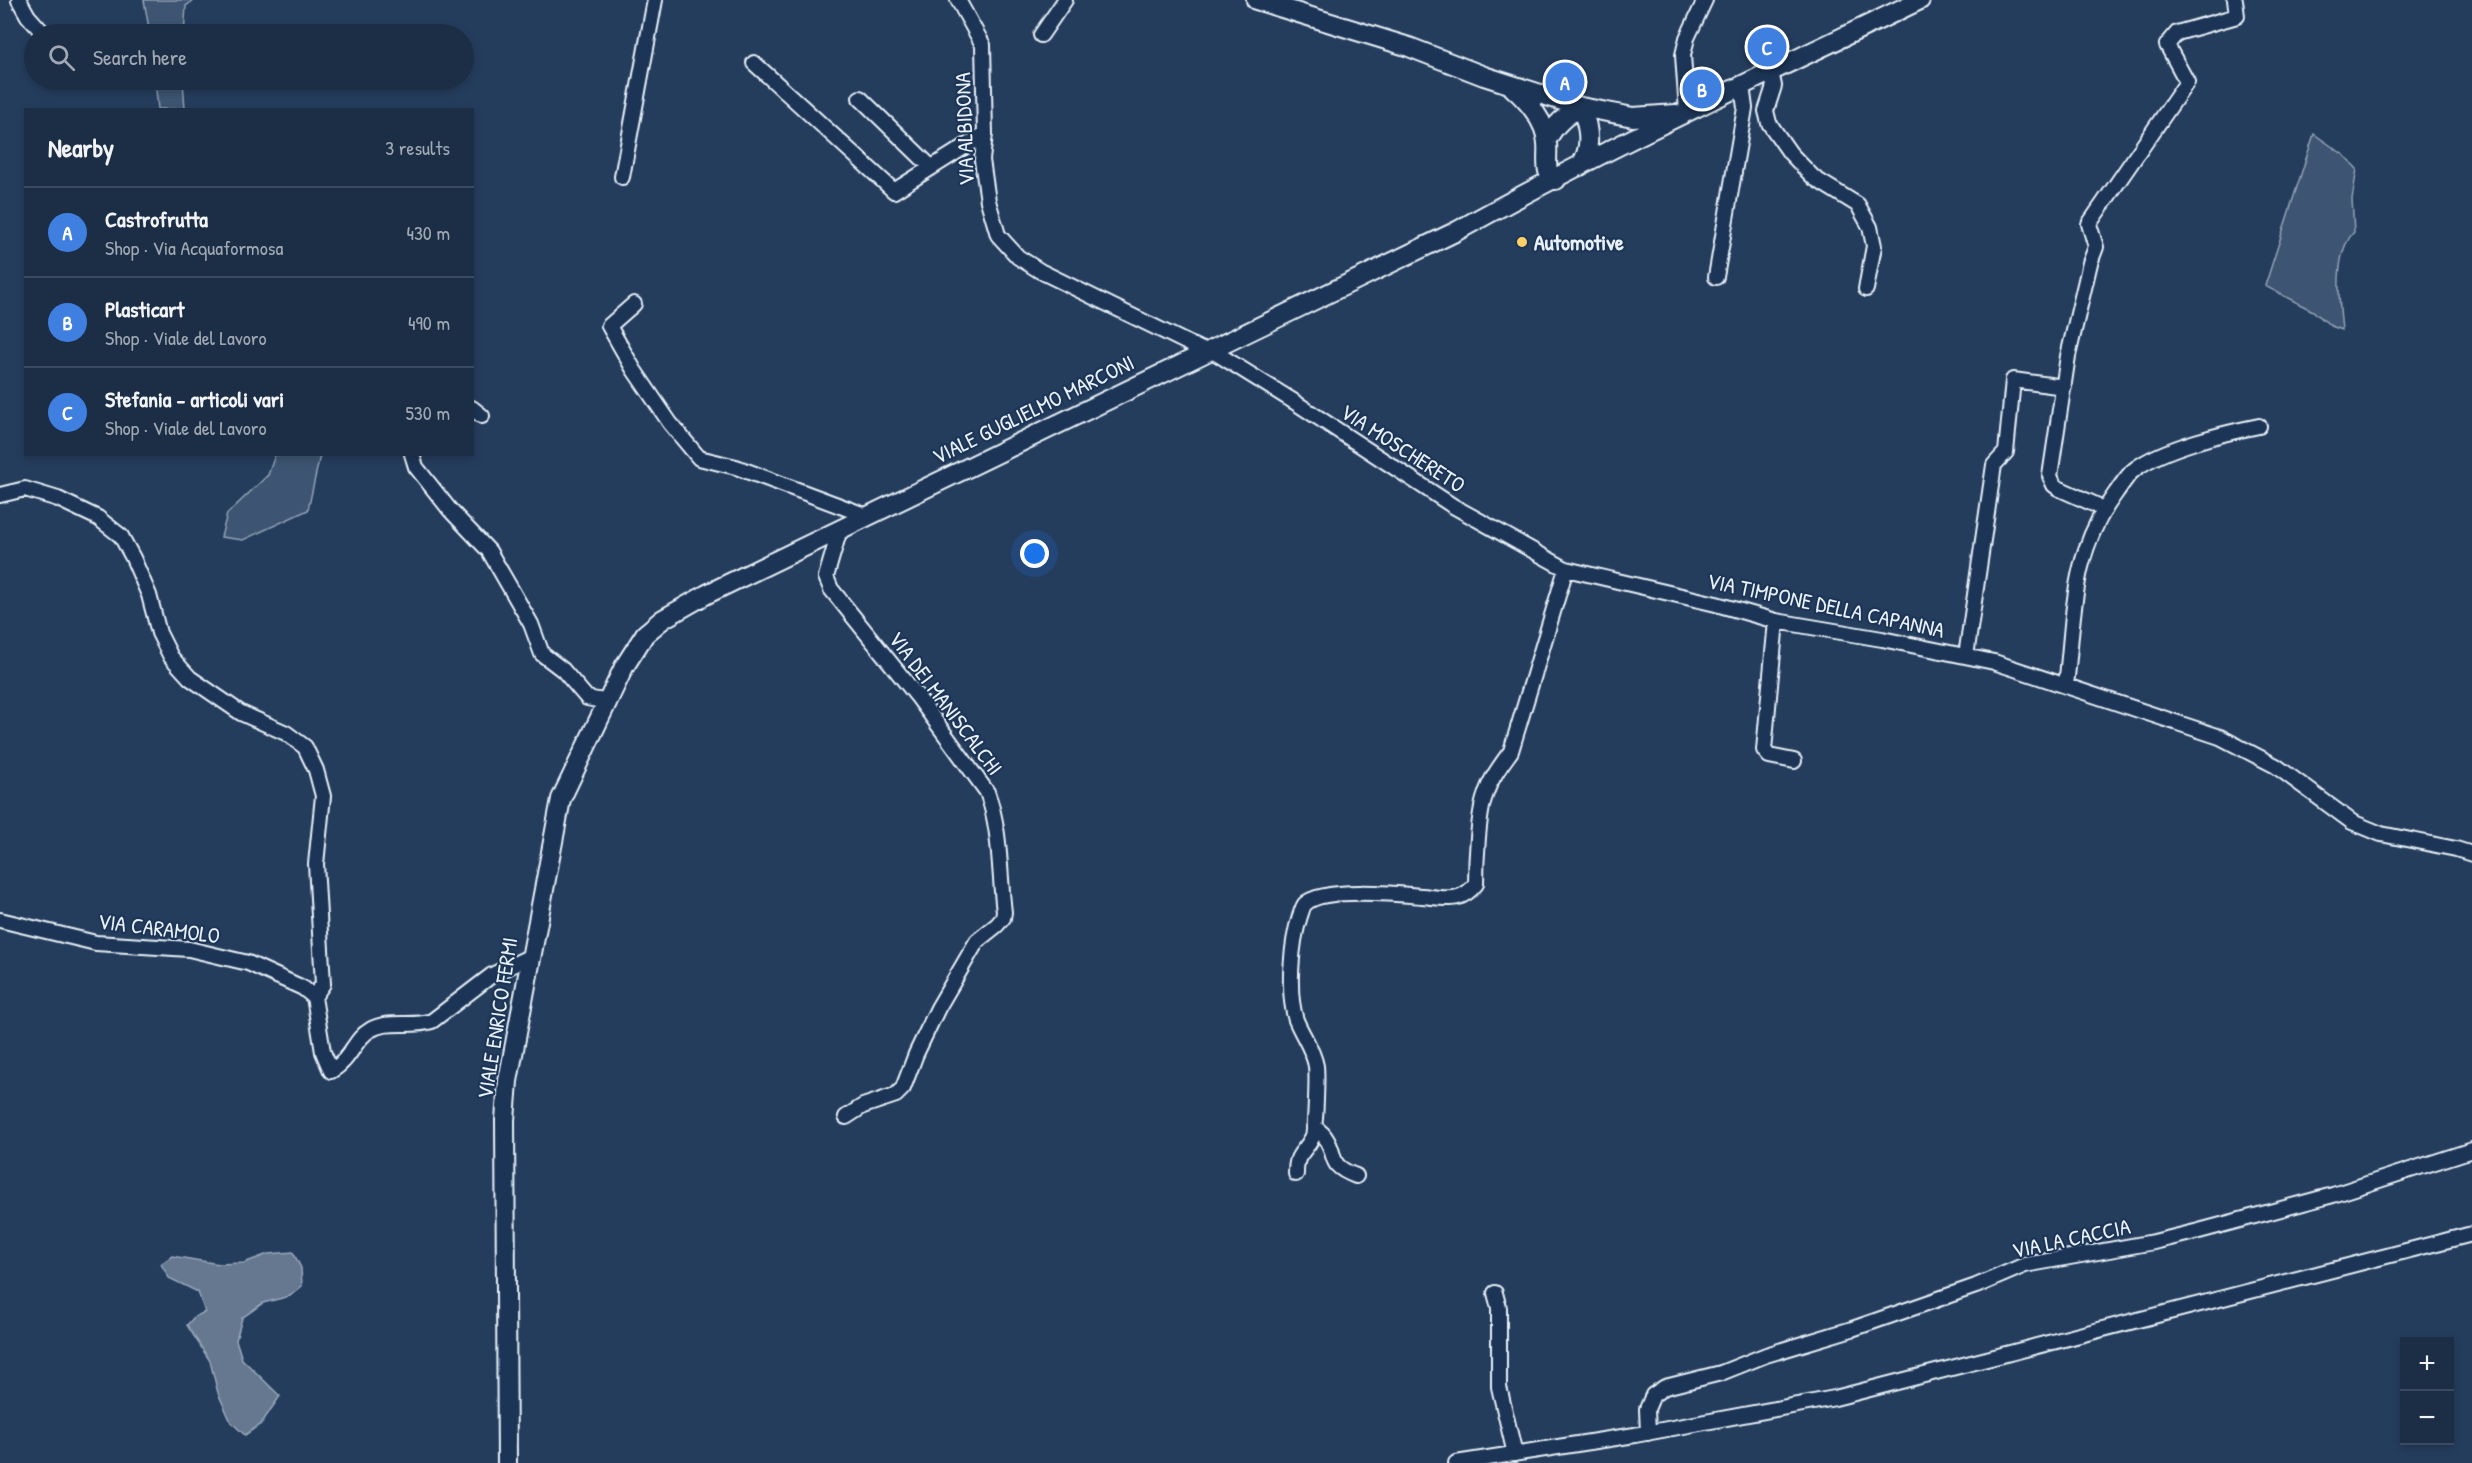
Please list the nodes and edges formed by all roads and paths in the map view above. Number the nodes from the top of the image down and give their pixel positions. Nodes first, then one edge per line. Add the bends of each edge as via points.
1 (19, 0) edge
2 (655, 0) edge
3 (958, 0) edge
4 (1065, 0) edge
5 (1256, 0) edge
6 (1705, 0) edge
7 (1920, 0) edge
8 (2235, 0) edge
9 (35, 24) edge
10 (1041, 35) dead end
11 (754, 63) dead end
12 (1771, 72) junction
13 (1509, 84) junction
14 (1742, 86) junction
15 (860, 98) dead end
16 (1581, 107) junction
17 (1687, 112) junction
18 (985, 134) junction
19 (1547, 140) junction
20 (1580, 166) junction
21 (931, 167) junction
22 (1552, 173) junction
23 (622, 177) dead end
24 (1716, 277) dead end
25 (1866, 289) dead end
26 (634, 303) dead end
27 (1208, 351) junction
28 (2064, 387) junction
29 (2259, 426) dead end
30 (413, 456) edge
31 (0, 495) edge
32 (2103, 510) junction
33 (867, 516) junction
34 (840, 529) junction
35 (1571, 571) junction
36 (1776, 621) junction
37 (1966, 656) junction
38 (2066, 685) junction
39 (608, 702) junction
40 (1794, 761) dead end
41 (2472, 854) edge
42 (0, 920) edge
43 (531, 956) junction
44 (314, 997) junction
45 (846, 1117) dead end
46 (1314, 1127) junction
47 (2472, 1150) edge
48 (1296, 1174) dead end
49 (1356, 1176) dead end
50 (2472, 1234) edge
51 (1495, 1293) dead end
52 (1648, 1433) junction
53 (1515, 1454) junction
54 (507, 1463) edge
55 (1456, 1463) edge

1 - 9 street
2 - 23 street
3 - 18 street, VIA ALBIDONA via 982,45
4 - 10 street
5 - 13 main road via 1409,47
6 - 17 street via 1683,55
7 - 12 main road, VIALE GUGLIELMO MARCONI
8 - 28 street via 2237,16 2177,33 2167,45 2187,82 2089,224 2096,247 2068,356
11 - 21 street via 894,192
12 - 14 main road, VIALE GUGLIELMO MARCONI
12 - 25 street via 1774,86 1766,111 1768,123 1814,178 1858,205 1870,227 1874,246
13 - 16 main road
13 - 19 main road via 1529,102
14 - 17 main road, VIALE GUGLIELMO MARCONI
14 - 24 street via 1745,108
15 - 21 street
16 - 17 main road via 1633,117
16 - 19 main road via 1554,127
16 - 20 main road via 1589,136
17 - 20 main road, VIALE GUGLIELMO MARCONI
18 - 21 street
18 - 27 street, VIA ALBIDONA via 982,160 988,201 998,235 1018,257 1040,272
19 - 22 main road
20 - 22 main road, VIALE GUGLIELMO MARCONI
22 - 27 main road, VIALE GUGLIELMO MARCONI via 1516,199 1457,231
26 - 33 street via 609,326 664,414 699,458 747,470
27 - 33 main road, VIALE GUGLIELMO MARCONI
27 - 35 street, VIA MOSCHERETO via 1302,406 1453,506
28 - 32 street via 2050,476 2058,488
28 - 37 street via 2013,380 2006,452 1994,465
29 - 32 street via 2150,459 2132,471
30 - 39 street via 450,510 489,551 531,624 542,654 563,670 587,698
31 - 44 street via 24,489 58,499 98,518 121,537 149,595 159,633 171,657 190,678 241,713 286,733 305,747 324,796 316,864 322,984
32 - 38 street via 2082,556
33 - 34 main road, VIALE GUGLIELMO MARCONI
34 - 39 main road, VIALE GUGLIELMO MARCONI via 663,618 645,634
34 - 45 street, VIA DEI MANISCALCHI via 826,577 831,588 987,792 997,835 1003,918 977,941 938,1008 903,1088 896,1095 863,1106
35 - 36 street, VIA TIMPONE DELLA CAPANNA
35 - 46 street via 1511,751 1484,797 1476,884 1457,898 1374,892 1313,899 1305,904 1293,954 1293,1007 1316,1066
36 - 37 street, VIA TIMPONE DELLA CAPANNA
36 - 40 street via 1764,750 1769,756
37 - 38 street, VIA TIMPONE DELLA CAPANNA
38 - 41 street, VIA TIMPONE DELLA CAPANNA via 2220,737 2276,766 2352,822 2381,834
39 - 43 main road, VIALE ENRICO FERMI via 561,799
42 - 44 street, VIA CARAMOLO via 96,943 199,951 248,963
43 - 44 street via 492,975 432,1021 377,1026 367,1031 342,1064 331,1071 323,1052
43 - 54 main road, VIALE ENRICO FERMI via 508,1081 505,1120
46 - 48 street via 1313,1137 1296,1160
46 - 49 street via 1326,1137 1341,1170
47 - 52 street, VIA LA CACCIA via 2333,1195 2199,1231 2025,1265 1852,1329 1721,1373 1665,1387 1653,1395 1647,1409
50 - 52 street via 1834,1398
51 - 53 street via 1499,1387
52 - 53 street
53 - 55 street

